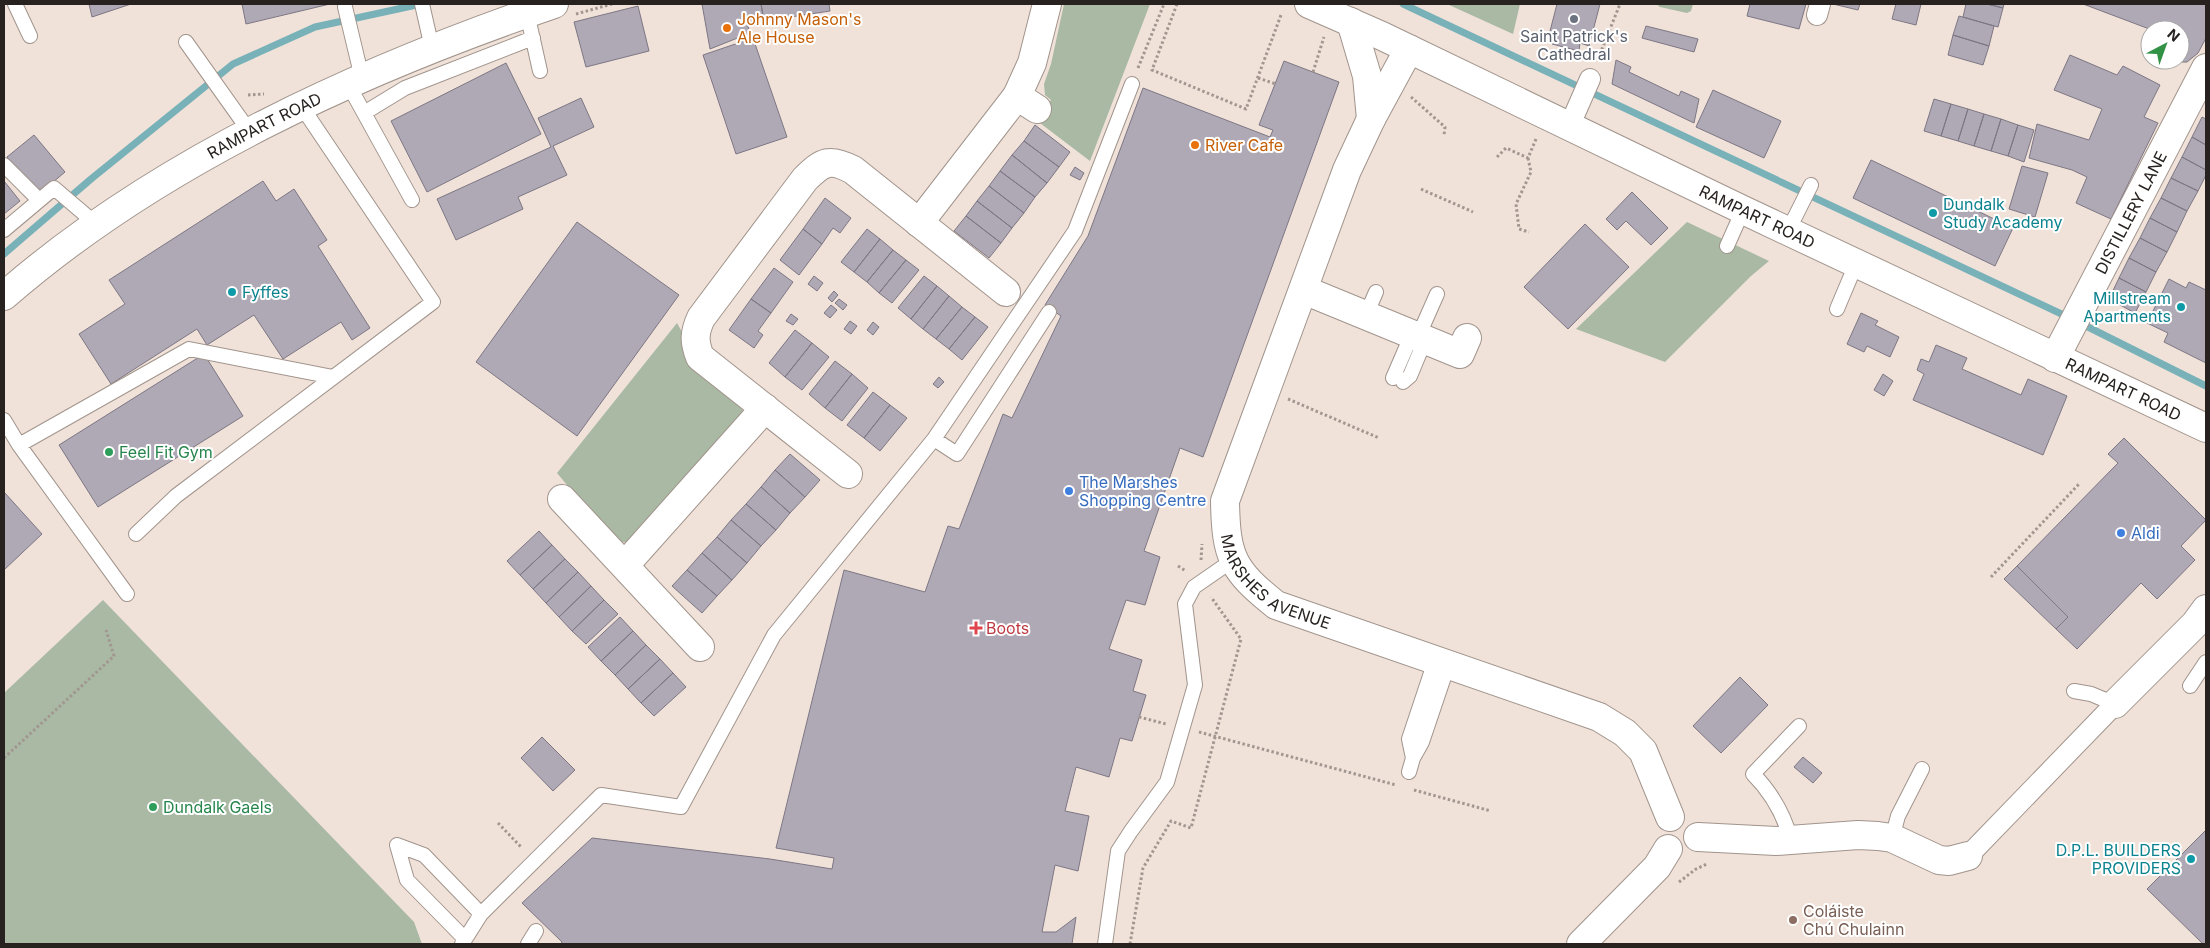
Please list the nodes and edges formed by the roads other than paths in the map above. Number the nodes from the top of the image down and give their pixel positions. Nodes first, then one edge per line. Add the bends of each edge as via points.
1 (14, 4) edge
2 (1047, 4) edge
3 (1309, 4) edge
4 (345, 7) dead end
5 (423, 9) edge
6 (563, 9) edge
7 (1350, 22) junction
8 (530, 26) junction
9 (30, 36) dead end
10 (186, 42) dead end
11 (432, 48) junction
12 (1409, 49) junction
13 (2206, 68) edge
14 (540, 71) dead end
15 (1590, 79) road end
16 (355, 81) junction
17 (1132, 84) road end
18 (302, 107) junction
19 (364, 113) junction
20 (1371, 119) junction
21 (1569, 127) junction
22 (250, 132) junction
23 (4, 165) edge
24 (1811, 185) dead end
25 (39, 200) junction
26 (412, 200) dead end
27 (1742, 210) junction
28 (85, 215) junction
29 (919, 223) junction
30 (4, 230) edge
31 (1788, 231) junction
32 (1727, 246) dead end
33 (1856, 264) junction
34 (1304, 290) junction
35 (1006, 292) dead end
36 (1437, 294) dead end
37 (4, 296) edge
38 (1837, 309) dead end
39 (1050, 312) dead end
40 (1419, 337) junction
41 (1467, 338) dead end
42 (2055, 358) junction
43 (333, 377) junction
44 (1398, 380) dead end
45 (765, 408) junction
46 (4, 420) edge
47 (2206, 428) edge
48 (934, 439) junction
49 (19, 445) junction
50 (848, 474) dead end
51 (562, 499) dead end
52 (136, 534) dead end
53 (1233, 560) junction
54 (625, 565) junction
55 (126, 594) dead end
56 (2206, 609) edge
57 (700, 647) dead end
58 (2206, 662) edge
59 (1441, 663) junction
60 (2190, 686) dead end
61 (2074, 691) dead end
62 (2116, 704) junction
63 (1800, 726) dead end
64 (1922, 769) dead end
65 (1409, 772) dead end
66 (1670, 817) junction
67 (1698, 837) junction
68 (1892, 838) junction
69 (1791, 840) junction
70 (1668, 849) junction
71 (1968, 856) joint
72 (481, 914) junction
73 (536, 931) dead end
74 (464, 942) edge
75 (528, 944) edge
76 (1105, 944) edge
77 (1581, 944) edge

1 - 9 lane
2 - 29 street via 1032,63 1027,102
3 - 7 street, RAMPART ROAD
4 - 16 lane via 351,32
5 - 11 lane
6 - 8 street, RAMPART ROAD
7 - 12 street, RAMPART ROAD
7 - 20 street, MARSHES AVENUE via 1367,76
8 - 11 street, RAMPART ROAD
8 - 14 lane
8 - 19 lane via 405,88
10 - 22 lane
11 - 16 street, RAMPART ROAD
12 - 20 street, MARSHES AVENUE
12 - 21 street, RAMPART ROAD
13 - 42 street, DISTILLERY LANE
15 - 21 street
16 - 18 street, RAMPART ROAD
16 - 19 lane
17 - 48 lane via 1075,231
18 - 22 street, RAMPART ROAD
18 - 43 lane via 433,302
19 - 26 lane
20 - 34 street, MARSHES AVENUE via 1348,170
21 - 27 street, RAMPART ROAD
22 - 28 street, RAMPART ROAD via 134,198
23 - 25 lane
24 - 31 lane
25 - 28 lane via 54,188
25 - 30 lane
27 - 31 street, RAMPART ROAD
27 - 32 lane
28 - 37 street, RAMPART ROAD
29 - 35 street
29 - 45 street via 853,170 836,162 819,165 805,178 695,330 695,344 700,357
31 - 33 street, RAMPART ROAD
33 - 38 lane
33 - 42 street, RAMPART ROAD
34 - 40 street via 1371,304
34 - 53 street, MARSHES AVENUE via 1225,501 1226,530
36 - 40 lane
39 - 48 lane via 957,454
40 - 41 street via 1460,354
40 - 44 lane
42 - 47 street, RAMPART ROAD
43 - 49 lane via 189,349
43 - 52 lane via 176,496
45 - 50 street
45 - 54 street
46 - 49 lane
48 - 72 lane via 774,635 681,807 601,796
49 - 55 lane
51 - 54 street
53 - 59 street, MARSHES AVENUE via 1250,584 1276,605
53 - 76 lane via 1194,587 1185,604 1195,685 1167,782 1118,851
54 - 57 street
56 - 62 street
58 - 60 lane
59 - 65 lane via 1409,739 1413,758
59 - 66 street, MARSHES AVENUE via 1599,717 1625,733 1642,751
61 - 62 lane
62 - 71 street
63 - 69 lane via 1753,774 1785,820
64 - 68 lane via 1898,816
66 - 67 street via 1682,815 1693,820
66 - 70 street via 1660,830 1661,841
67 - 69 street
67 - 70 street via 1696,844 1687,852
68 - 69 street via 1858,835
68 - 71 street via 1939,860
70 - 77 street via 1657,868
72 - 74 lane
72 - 74 lane via 424,855 397,845 407,880
73 - 75 lane

